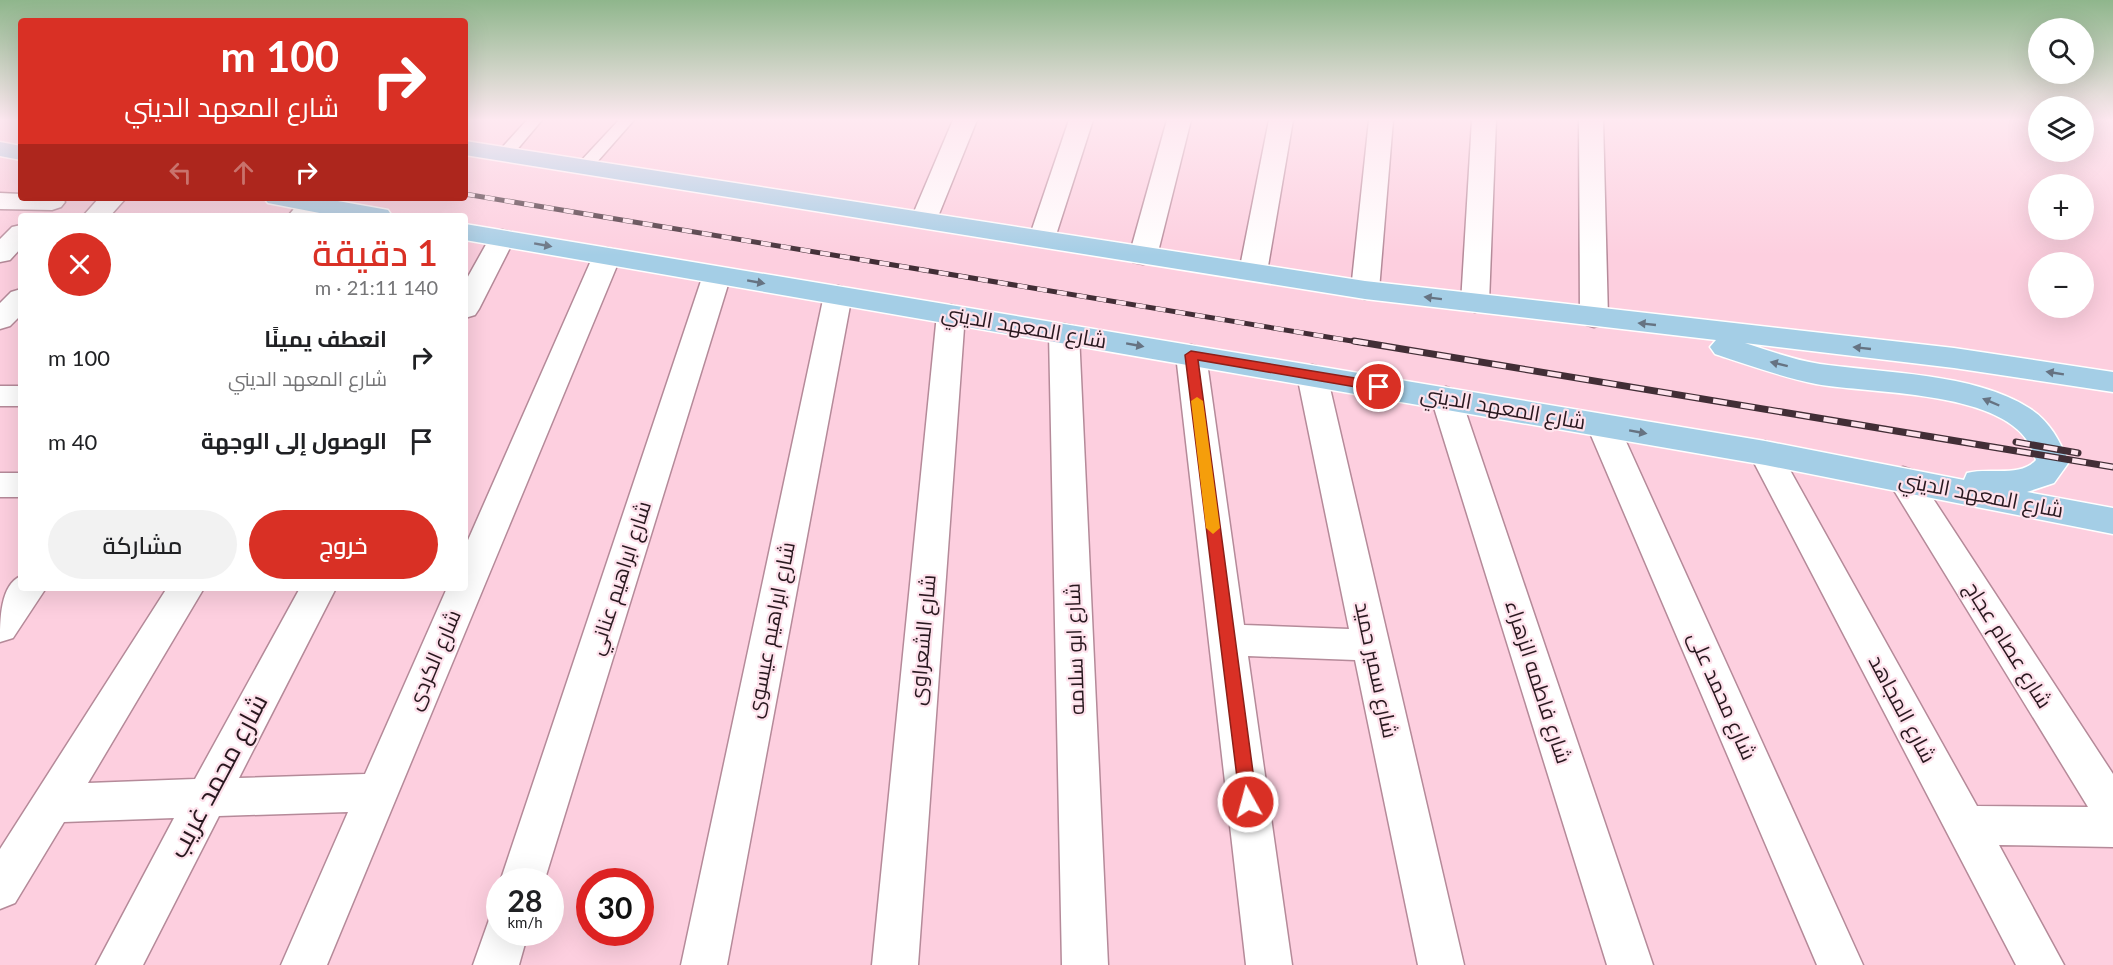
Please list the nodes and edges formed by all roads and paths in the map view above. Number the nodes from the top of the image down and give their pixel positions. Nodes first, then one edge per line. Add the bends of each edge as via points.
1 (571, 165) edge
2 (946, 165) edge
3 (1066, 165) edge
4 (1167, 165) edge
5 (1272, 165) edge
6 (1377, 165) edge
7 (1482, 165) edge
8 (1592, 165) edge
9 (584, 167) joint
10 (0, 201) edge
11 (110, 201) edge
12 (284, 201) edge
13 (49, 205) edge
14 (305, 210) edge
15 (99, 213) edge
16 (342, 213) edge
17 (924, 219) junction
18 (468, 232) edge
19 (502, 238) junction
20 (1042, 238) junction
21 (607, 256) junction
22 (1143, 256) junction
23 (1252, 272) junction
24 (717, 275) junction
25 (1365, 290) junction
26 (838, 295) junction
27 (18, 301) edge
28 (468, 303) edge
29 (1475, 303) junction
30 (951, 314) junction
31 (1594, 318) junction
32 (0, 322) edge
33 (18, 324) edge
34 (1677, 327) junction
35 (1064, 333) junction
36 (1191, 355) junction
37 (1312, 375) junction
38 (2113, 382) edge
39 (0, 396) edge
40 (18, 396) edge
41 (1446, 398) junction
42 (1603, 426) junction
43 (1765, 453) junction
44 (1903, 479) junction
45 (0, 485) edge
46 (18, 485) edge
47 (2108, 526) edge
48 (468, 581) edge
49 (26, 591) edge
50 (184, 591) edge
51 (316, 591) edge
52 (464, 591) edge
53 (0, 627) edge
54 (1227, 640) junction
55 (1370, 645) junction
56 (378, 792) junction
57 (207, 798) junction
58 (52, 803) junction
59 (2113, 810) edge
60 (1965, 825) junction
61 (2113, 827) edge
62 (526, 868) edge
63 (0, 888) edge
64 (502, 946) edge
65 (119, 965) edge
66 (304, 965) edge
67 (496, 965) edge
68 (704, 965) edge
69 (895, 965) edge
70 (1086, 965) edge
71 (1269, 965) edge
72 (1441, 965) edge
73 (1630, 965) edge
74 (1840, 965) edge
75 (2041, 965) edge

1 - 9 main road
2 - 17 street
3 - 20 street
4 - 22 street
5 - 23 street
6 - 25 street
7 - 29 street
8 - 31 street
9 - 17 main road
10 - 13 street
11 - 15 street
12 - 14 main road
14 - 16 main road
17 - 20 main road
18 - 19 main road, شارع المعهد الديني
19 -> 21 main road, شارع المعهد الديني
19 - 28 street
20 - 22 main road
21 - 24 main road, شارع المعهد الديني
21 - 48 street, شارع الكردى
22 - 23 main road
23 - 25 main road
24 -> 26 main road, شارع المعهد الديني
24 - 62 street, شارع ابراهيم عناني
29 -> 25 main road
26 - 30 main road, شارع المعهد الديني
26 - 68 street, شارع ابراهيم عيسوى
27 - 32 street
29 - 31 main road
30 - 35 main road, شارع المعهد الديني
30 - 69 street, شارع الشعراوى
34 -> 31 main road
32 - 33 street
38 -> 34 main road via 1954,358
44 -> 34 main road via 2020,482 2042,475 2052,462 2050,447 2029,423 1972,395 1816,373 1768,361
35 -> 36 main road, شارع المعهد الديني
35 - 70 street, شارع ابو سلامه
36 - 37 main road, شارع المعهد الديني
36 - 54 street
37 - 41 main road, شارع المعهد الديني
37 - 55 street, شارع سمير حميد
39 - 40 street
41 - 42 main road, شارع المعهد الديني
41 - 73 street, شارع فاطمه الزهراء
42 -> 43 main road, شارع المعهد الديني
42 - 74 street, شارع محمد على
43 - 44 main road, شارع المعهد الديني
43 - 60 street, شارع المجاهد
44 - 47 main road, شارع المعهد الديني
44 - 59 street, شارع عصام عجاج
45 - 46 street
49 - 53 street
50 - 58 street
51 - 57 street, شارع محمد غريب
52 - 56 street, شارع الكردى
54 - 55 street
54 - 71 street
55 - 72 street, شارع سمير حميد
56 - 57 street
56 - 66 street, شارع الكردى
57 - 58 street
57 - 65 street, شارع محمد غريب
58 - 63 street
60 - 61 street
60 - 75 street, شارع المجاهد
64 - 67 street

